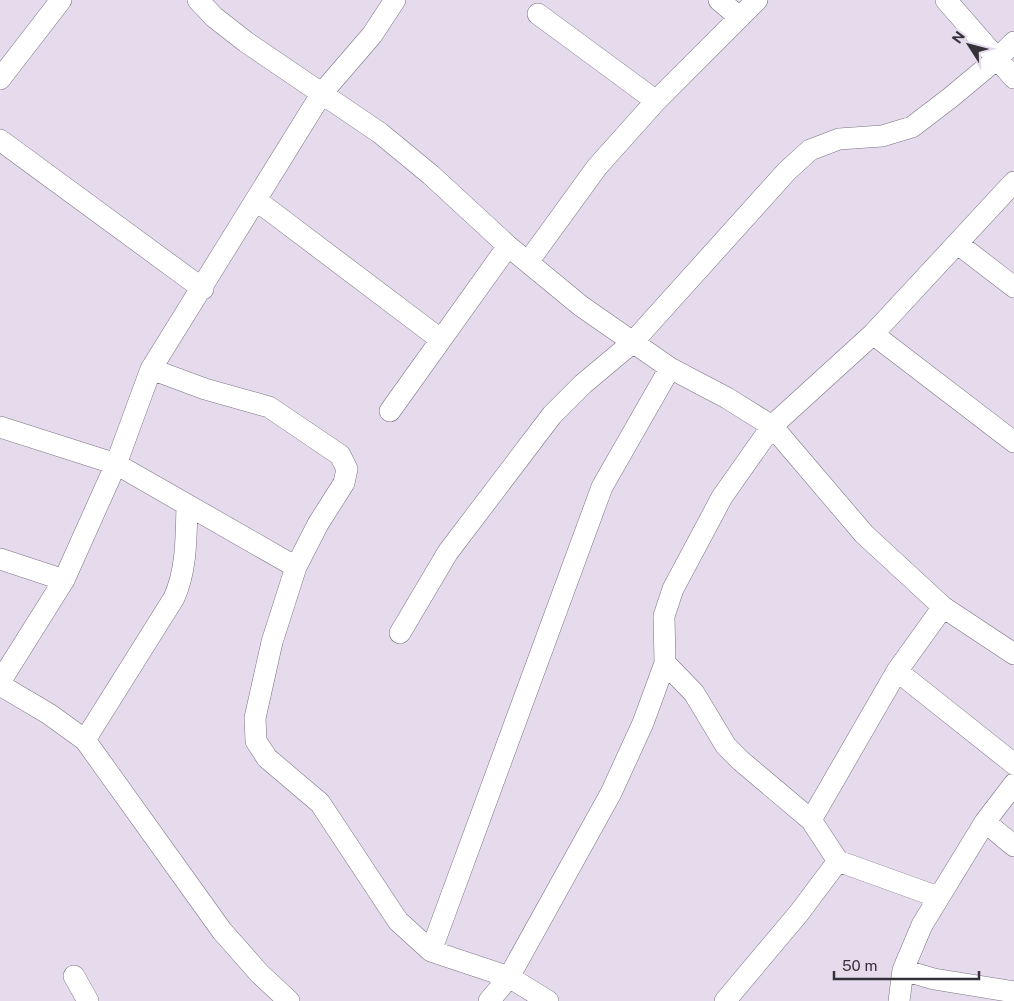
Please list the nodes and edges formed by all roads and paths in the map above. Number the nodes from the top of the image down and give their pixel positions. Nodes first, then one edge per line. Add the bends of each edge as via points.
1 (61, 0) edge
2 (198, 0) edge
3 (395, 0) edge
4 (719, 0) edge
5 (757, 0) edge
6 (946, 0) edge
7 (538, 14) dead end
8 (739, 17) junction
9 (1014, 42) edge
10 (998, 58) junction
11 (1014, 78) edge
12 (0, 79) edge
13 (322, 93) junction
14 (656, 101) junction
15 (0, 140) edge
16 (1014, 182) edge
17 (256, 200) junction
18 (958, 244) junction
19 (508, 246) junction
20 (528, 262) junction
21 (1014, 287) edge
22 (203, 289) junction
23 (873, 334) junction
24 (440, 339) junction
25 (632, 343) junction
26 (670, 368) junction
27 (152, 369) junction
28 (390, 411) dead end
29 (772, 426) junction
30 (0, 427) edge
31 (1014, 442) edge
32 (116, 464) junction
33 (187, 505) junction
34 (0, 559) edge
35 (296, 567) junction
36 (64, 580) junction
37 (943, 607) junction
38 (400, 633) dead end
39 (1014, 654) edge
40 (665, 663) junction
41 (897, 671) junction
42 (0, 683) edge
43 (85, 740) junction
44 (1014, 764) edge
45 (1014, 784) edge
46 (811, 820) junction
47 (985, 822) junction
48 (1014, 846) edge
49 (838, 861) junction
50 (938, 898) junction
51 (431, 951) junction
52 (903, 970) junction
53 (74, 976) dead end
54 (509, 977) junction
55 (1014, 992) edge
56 (88, 1001) edge
57 (288, 1001) edge
58 (489, 1001) edge
59 (548, 1001) edge
60 (725, 1001) edge
61 (899, 1001) edge

1 - 12 street
2 - 13 street via 246,42
3 - 13 street via 372,35
4 - 8 street
5 - 8 street
6 - 10 street
7 - 14 street
8 - 14 street
9 - 10 street
10 - 11 street
10 - 25 street via 912,127 882,136 839,139 810,150 787,171
13 - 17 street
13 - 19 street via 380,133
14 - 20 street via 597,168
15 - 22 street
16 - 18 street
17 - 22 street
17 - 24 street
18 - 21 street
18 - 23 street
19 - 20 street
19 - 24 street
20 - 25 street
22 - 27 street
23 - 29 street
23 - 31 street
24 - 28 street
25 - 26 street
25 - 38 street via 582,384 552,415 448,552
26 - 29 street
26 - 51 street via 602,487
27 - 32 street
27 - 35 street via 269,408 340,456 347,469 344,483
29 - 37 street via 864,534
29 - 40 street via 722,497 673,589 664,616
30 - 32 street
32 - 33 street
32 - 36 street
33 - 35 street
33 - 43 street via 184,568 174,598
34 - 36 street
35 - 51 street via 272,642 254,718 256,741 267,758 320,802 398,921
36 - 42 street
37 - 39 street
37 - 41 street
40 - 46 street via 694,693 726,746
40 - 54 street via 643,723 611,793
41 - 44 street
41 - 46 street
42 - 43 street
43 - 57 street via 222,931
45 - 47 street
46 - 49 street
47 - 48 street
47 - 50 street
49 - 50 street
49 - 60 street
50 - 52 street via 922,925
51 - 54 street
52 - 55 street via 934,979
52 - 61 street
53 - 56 street
54 - 58 street
54 - 59 street

